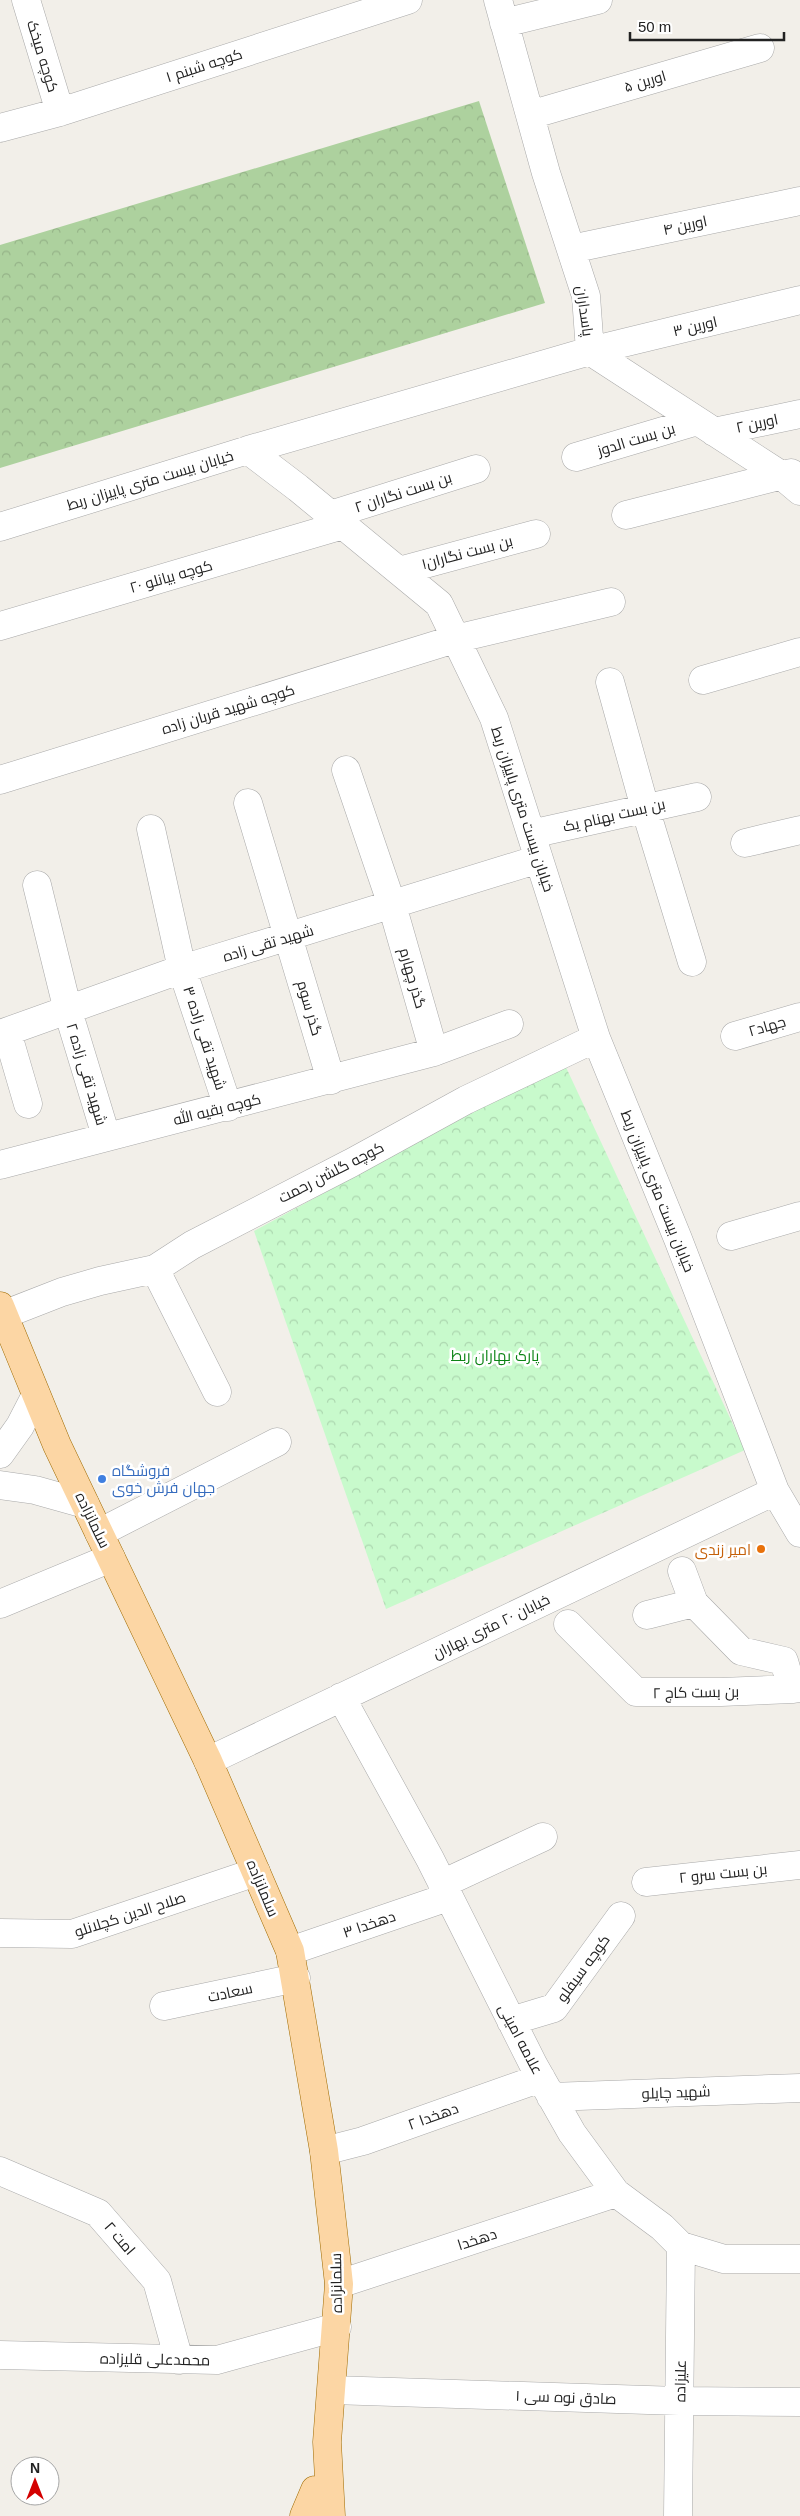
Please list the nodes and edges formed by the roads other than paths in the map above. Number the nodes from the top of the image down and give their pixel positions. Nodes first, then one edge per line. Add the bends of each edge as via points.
1 (26, 0) edge
2 (408, 0) edge
3 (598, 0) edge
4 (501, 12) edge
5 (760, 48) dead end
6 (60, 112) junction
7 (530, 115) junction
8 (0, 128) edge
9 (800, 201) edge
10 (570, 249) junction
11 (800, 300) edge
12 (590, 351) junction
13 (800, 414) edge
14 (705, 426) junction
15 (248, 450) junction
16 (576, 457) dead end
17 (476, 469) dead end
18 (794, 479) edge
19 (626, 515) dead end
20 (336, 520) junction
21 (0, 527) edge
22 (536, 534) dead end
23 (399, 571) junction
24 (611, 602) dead end
25 (0, 626) edge
26 (456, 639) junction
27 (800, 652) edge
28 (703, 680) dead end
29 (610, 682) dead end
30 (346, 770) dead end
31 (0, 780) edge
32 (698, 797) dead end
33 (248, 803) dead end
34 (645, 808) junction
35 (151, 829) dead end
36 (800, 830) edge
37 (744, 843) dead end
38 (535, 847) junction
39 (37, 885) dead end
40 (392, 904) junction
41 (290, 936) junction
42 (692, 962) dead end
43 (182, 969) junction
44 (68, 1011) junction
45 (800, 1017) edge
46 (510, 1024) dead end
47 (4, 1033) edge
48 (735, 1036) dead end
49 (596, 1038) junction
50 (434, 1052) junction
51 (331, 1080) junction
52 (28, 1104) dead end
53 (228, 1107) junction
54 (106, 1136) junction
55 (0, 1164) edge
56 (800, 1216) edge
57 (730, 1236) dead end
58 (155, 1269) junction
59 (2, 1310) edge
60 (217, 1392) dead end
61 (36, 1395) junction
62 (277, 1442) dead end
63 (0, 1454) edge
64 (0, 1485) edge
65 (775, 1490) junction
66 (85, 1504) junction
67 (99, 1533) junction
68 (800, 1533) edge
69 (111, 1558) junction
70 (682, 1571) dead end
71 (694, 1603) junction
72 (0, 1604) edge
73 (647, 1615) dead end
74 (568, 1624) dead end
75 (796, 1688) edge
76 (341, 1697) junction
77 (208, 1761) junction
78 (543, 1837) dead end
79 (800, 1865) edge
80 (256, 1872) junction
81 (646, 1882) dead end
82 (445, 1890) junction
83 (621, 1916) dead end
84 (0, 1933) edge
85 (290, 1950) junction
86 (296, 1978) junction
87 (164, 2006) dead end
88 (511, 2021) junction
89 (546, 2087) junction
90 (800, 2088) edge
91 (324, 2151) junction
92 (0, 2171) edge
93 (616, 2193) junction
94 (681, 2246) junction
95 (800, 2258) edge
96 (339, 2284) junction
97 (337, 2327) junction
98 (0, 2355) edge
99 (179, 2360) junction
100 (332, 2390) junction
101 (680, 2401) junction
102 (800, 2402) edge
103 (326, 2506) edge
104 (304, 2516) edge
105 (678, 2516) edge

1 - 6 street, کوچه میخک
2 - 6 street, کوچه شبنم ۱
3 - 4 street
4 - 7 street, پاسداران
5 - 7 street, اورین ۵
6 - 8 street, کوچه شبنم ۱
7 - 10 street, پاسداران
9 - 10 street, اورین ۴
10 - 12 street, پاسداران via 586,296
11 - 12 street, اورین ۳
12 - 14 street, پاسداران
12 - 15 street, اورین ۳
13 - 14 street, اورین ۲
14 - 16 street, بن بست الدوز
14 - 18 street, پاسداران
15 - 20 street, خیابان بیست متری پاییزان ربط
15 - 21 street, خیابان بیست متری پاییزان ربط
17 - 20 street, بن بست نگاران ۲
18 - 19 street
20 - 23 street, خیابان بیست متری پاییزان ربط
20 - 25 street, کوچه بیانلو ۲۰
22 - 23 street, بن بست نگاران۱
23 - 26 street, خیابان بیست متری پاییزان ربط via 439,604
24 - 26 street, کوچه شهید قربان زاده
26 - 31 street, کوچه شهید قربان زاده
26 - 38 street, خیابان بیست متری پاییزان ربط via 494,718
27 - 28 street
29 - 34 street
30 - 40 street, گذر چهارم
32 - 34 street, بن بست بهنام یک
33 - 41 street, گذر سوم
34 - 38 street, بن بست بهنام یک
34 - 42 street
35 - 43 street, شهید تقی زاده ۳
36 - 37 street
38 - 40 street, شهید تقی زاده
38 - 49 street, خیابان بیست متری پاییزان ربط
39 - 44 street, شهید تقی زاده ۲
40 - 41 street, شهید تقی زاده
40 - 50 street, گذر چهارم
41 - 43 street, شهید تقی زاده
41 - 51 street, گذر سوم
43 - 44 street, شهید تقی زاده
43 - 53 street, شهید تقی زاده ۳
44 - 47 street, شهید تقی زاده
44 - 54 street, شهید تقی زاده ۲
45 - 48 street, جهاد۲
46 - 50 street, کوچه بقیه الله
47 - 52 street
49 - 58 street, کوچه گلشن رحمت via 466,1100 192,1245
49 - 65 street, خیابان بیست متری پاییزان ربط
50 - 51 street, کوچه بقیه الله
51 - 53 street, کوچه بقیه الله
53 - 54 street, کوچه بقیه الله
54 - 55 street, کوچه بقیه الله
56 - 57 street
58 - 59 street, کوچه گلشن رحمت via 100,1281
58 - 60 street
59 - 61 main road, سلمانزاده
61 - 63 street
61 - 66 main road, سلمانزاده
62 - 67 street
64 - 66 street via 35,1490
65 - 68 street, خیابان بیست متری پاییزان ربط
65 - 76 street, خیابان ۲۰ متری بهاران
66 - 67 main road, سلمانزاده
67 - 69 main road, سلمانزاده
69 - 72 street
69 - 77 main road, سلمانزاده
70 - 71 street
71 - 73 street
71 - 75 street via 741,1651 784,1661
74 - 75 street, بن بست کاج ۲ via 636,1692
76 - 77 street, خیابان ۲۰ متری بهاران
76 - 82 street, علامه امینی
77 - 80 main road, سلمانزاده
78 - 82 street, دهخدا ۳
79 - 81 street, بن بست سرو ۲
80 - 84 street, صلاح الدین کچلانلو via 72,1934
80 - 85 main road, سلمانزاده
82 - 85 street, دهخدا ۳
82 - 88 street, علامه امینی
83 - 88 street, کوچه سیفلو via 554,2008
85 - 86 main road, سلمانزاده
86 - 87 street, سعادت
86 - 91 main road, سلمانزاده
88 - 89 street, علامه امینی
89 - 90 street, شهید چایلو
89 - 91 street, دهخدا ۲
89 - 93 street, علامه امینی via 572,2133
91 - 96 main road, سلمانزاده
92 - 99 street, امت ۲ via 98,2213 158,2281
93 - 94 street, علامه امینی via 662,2227
93 - 96 street, دهخدا
94 - 95 street, علامه امینی via 724,2259
94 - 101 street, علیزاده
96 - 97 main road, سلمانزاده
97 - 99 street, محمدعلی قلیزاده via 218,2360
97 - 100 main road, سلمانزاده
98 - 99 street, محمدعلی قلیزاده
100 - 101 street, صادق نوه سی ۱
100 - 103 main road, سلمانزاده
101 - 102 street, صادق نوه سی ۱
101 - 105 street, علیزاده
103 - 104 main road, سلمانزاده

